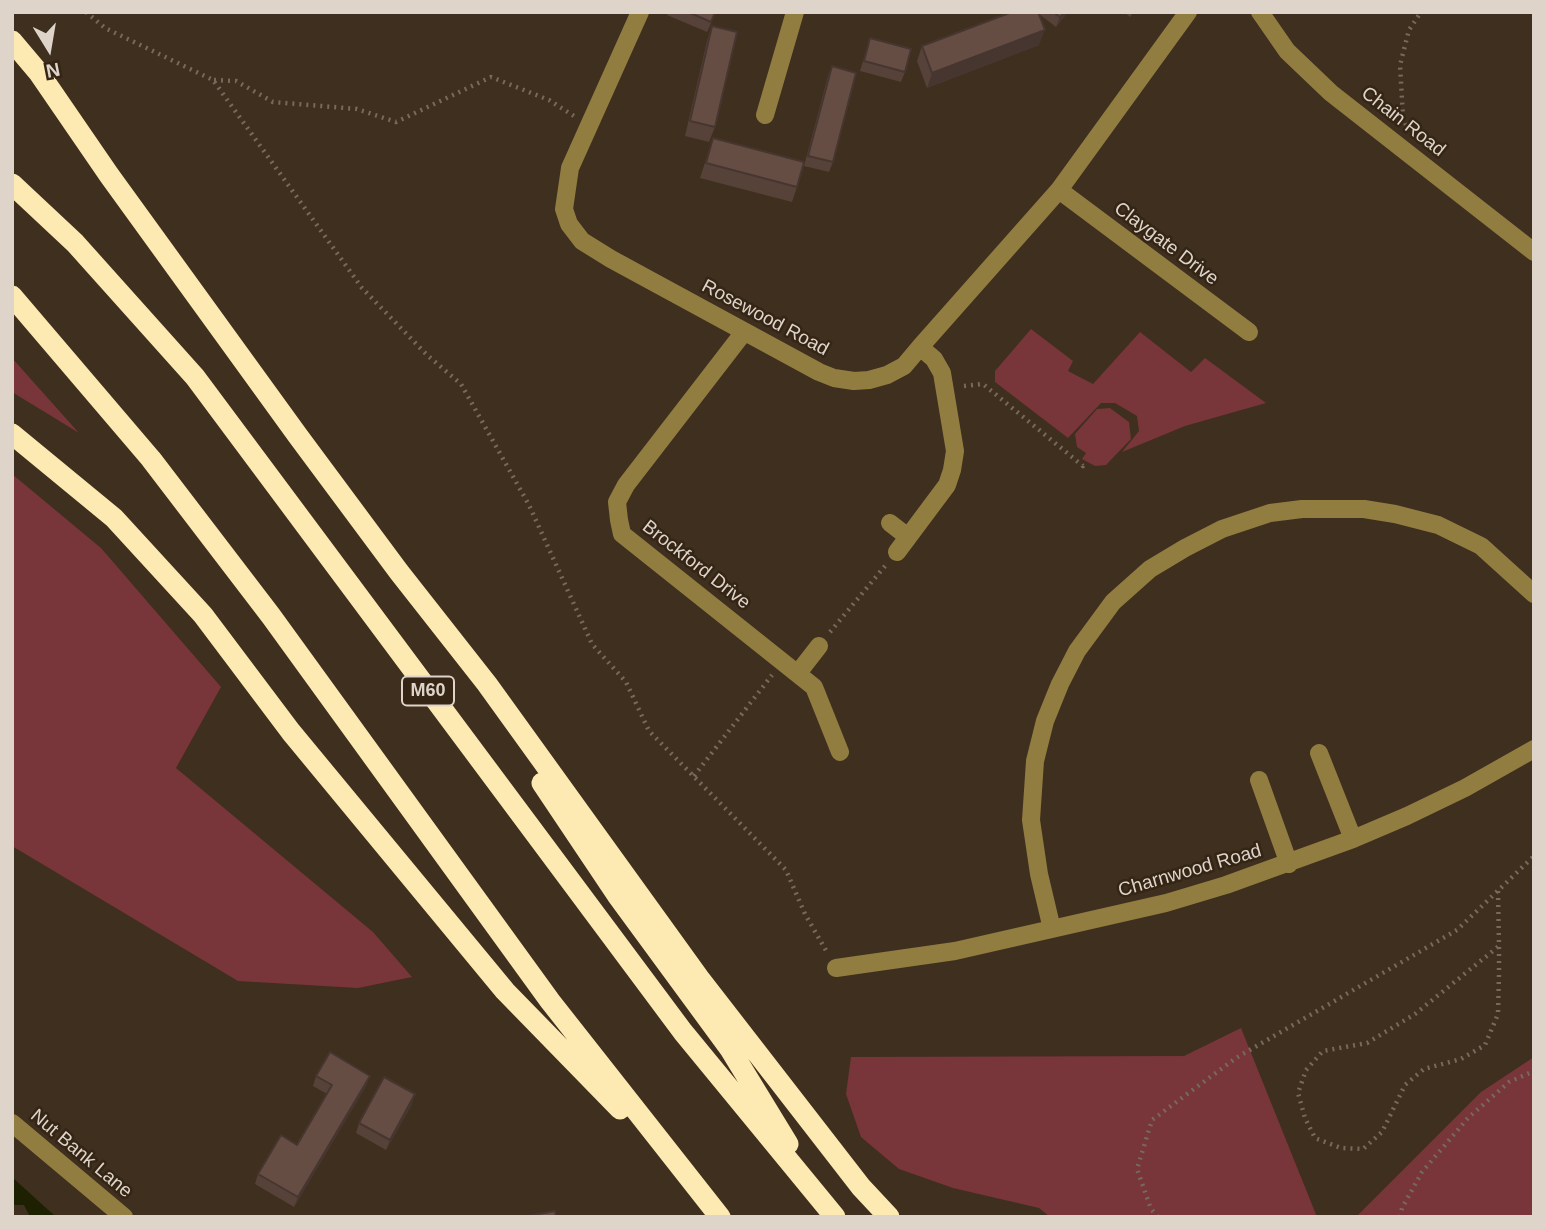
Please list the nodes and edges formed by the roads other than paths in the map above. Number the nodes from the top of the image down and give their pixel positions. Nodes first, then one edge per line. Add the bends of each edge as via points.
1 (640, 12) edge
2 (795, 12) edge
3 (1188, 12) edge
4 (1264, 14) edge
5 (12, 41) edge
6 (765, 115) dead end
7 (12, 184) edge
8 (1059, 190) junction
9 (1534, 252) edge
10 (12, 296) edge
11 (744, 331) junction
12 (1248, 332) dead end
13 (920, 347) junction
14 (12, 434) edge
15 (890, 523) dead end
16 (908, 537) junction
17 (897, 552) road end
18 (399, 572) junction
19 (1534, 594) edge
20 (819, 646) road end
21 (798, 673) junction
22 (1534, 750) edge
23 (840, 752) dead end
24 (1319, 753) dead end
25 (1259, 780) dead end
26 (1353, 839) junction
27 (1289, 864) junction
28 (1052, 929) junction
29 (836, 968) road end
30 (12, 1123) edge
31 (692, 1184) junction
32 (832, 1214) edge
33 (124, 1217) edge
34 (720, 1217) edge
35 (889, 1217) edge

1 - 11 street, Rosewood Road via 570,168 564,209 582,241
2 - 6 street
3 - 8 street, Rosewood Road
4 - 9 street, Chain Road via 1287,51 1331,93
5 - 18 highway, M60
7 - 32 highway, M60 via 75,243 195,377 683,1032
8 - 12 street, Claygate Drive
8 - 13 street, Rosewood Road
10 - 31 highway via 150,459 271,616 550,1001
11 - 13 street, Rosewood Road via 819,372 853,381 887,375 904,366
11 - 21 street, Brockford Drive via 626,485 617,502 622,534
13 - 16 street via 942,373 955,452 947,485
14 - 31 highway via 114,518 203,615 291,732 505,991
15 - 16 street
16 - 17 street
18 - 32 highway, M60 via 617,895 730,1049
18 - 35 highway, M60 via 487,684 699,978
19 - 28 street via 1481,547 1438,525 1364,509 1270,513 1222,529 1150,569 1113,602 1077,651 1045,721 1035,761 1031,820
20 - 21 street
21 - 23 street, Brockford Drive via 814,687
22 - 26 street, Charnwood Road via 1465,788
24 - 26 street
25 - 27 street
26 - 27 street, Charnwood Road
27 - 28 street, Charnwood Road via 1166,903
28 - 29 street, Charnwood Road via 955,951
30 - 33 street, Nut Bank Lane
31 - 34 highway

